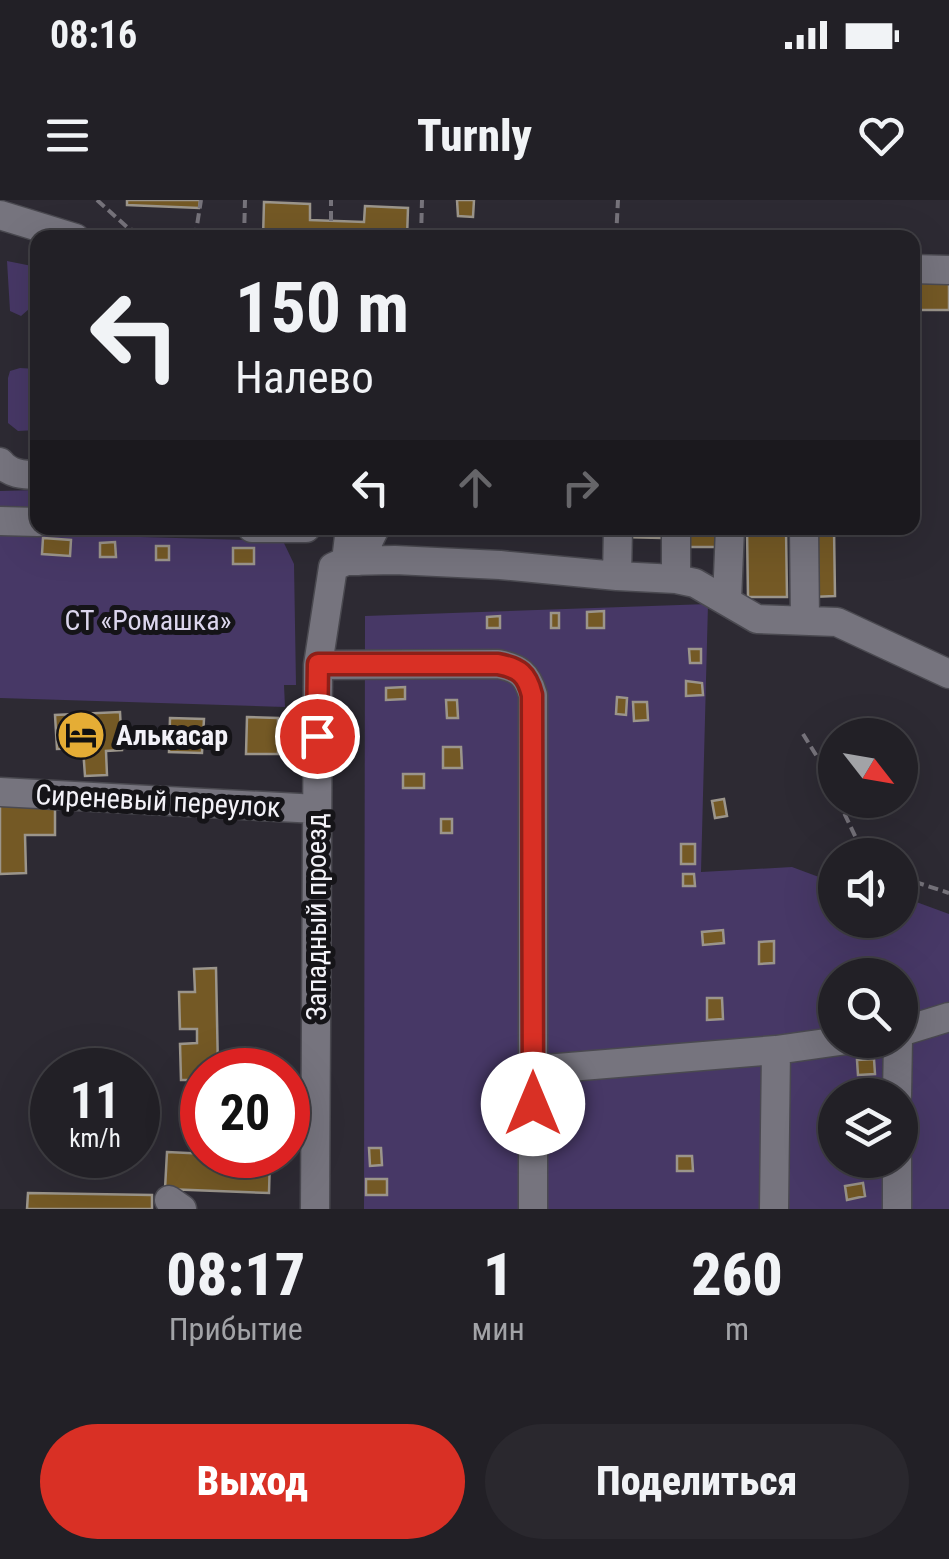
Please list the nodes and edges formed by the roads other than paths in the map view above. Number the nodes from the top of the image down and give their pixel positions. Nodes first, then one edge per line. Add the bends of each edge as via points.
1 (0, 215) edge
2 (48, 230) edge
3 (920, 269) edge
4 (949, 270) edge
5 (0, 462) edge
6 (30, 474) edge
7 (0, 521) edge
8 (30, 522) edge
9 (316, 535) edge
10 (349, 535) edge
11 (370, 535) edge
12 (618, 535) edge
13 (676, 535) edge
14 (730, 535) edge
15 (804, 535) edge
16 (346, 563) junction
17 (617, 576) junction
18 (676, 578) junction
19 (727, 600) junction
20 (806, 620) junction
21 (318, 664) junction
22 (949, 674) edge
23 (0, 792) edge
24 (317, 809) junction
25 (949, 1017) edge
26 (918, 1026) edge
27 (818, 1044) edge
28 (776, 1050) junction
29 (533, 1070) junction
30 (897, 1178) edge
31 (315, 1209) edge
32 (533, 1209) edge
33 (774, 1209) edge
34 (897, 1209) edge

1 - 2 street
3 - 4 street
5 - 6 street
7 - 8 street
9 - 16 street
10 - 16 street, Западный проезд
11 - 16 street
12 - 17 street
13 - 18 street
14 - 19 street
15 - 20 street
16 - 17 street
16 - 21 street, Западный проезд
17 - 18 street
18 - 19 street
19 - 20 street via 757,619
20 - 22 street via 837,622
21 - 24 street, Западный проезд
21 - 29 street via 498,664 527,678
23 - 24 street, Сиреневый переулок
24 - 31 street, Западный проезд
25 - 26 street
27 - 28 street
28 - 29 street
28 - 33 street
29 - 32 street
30 - 34 street

